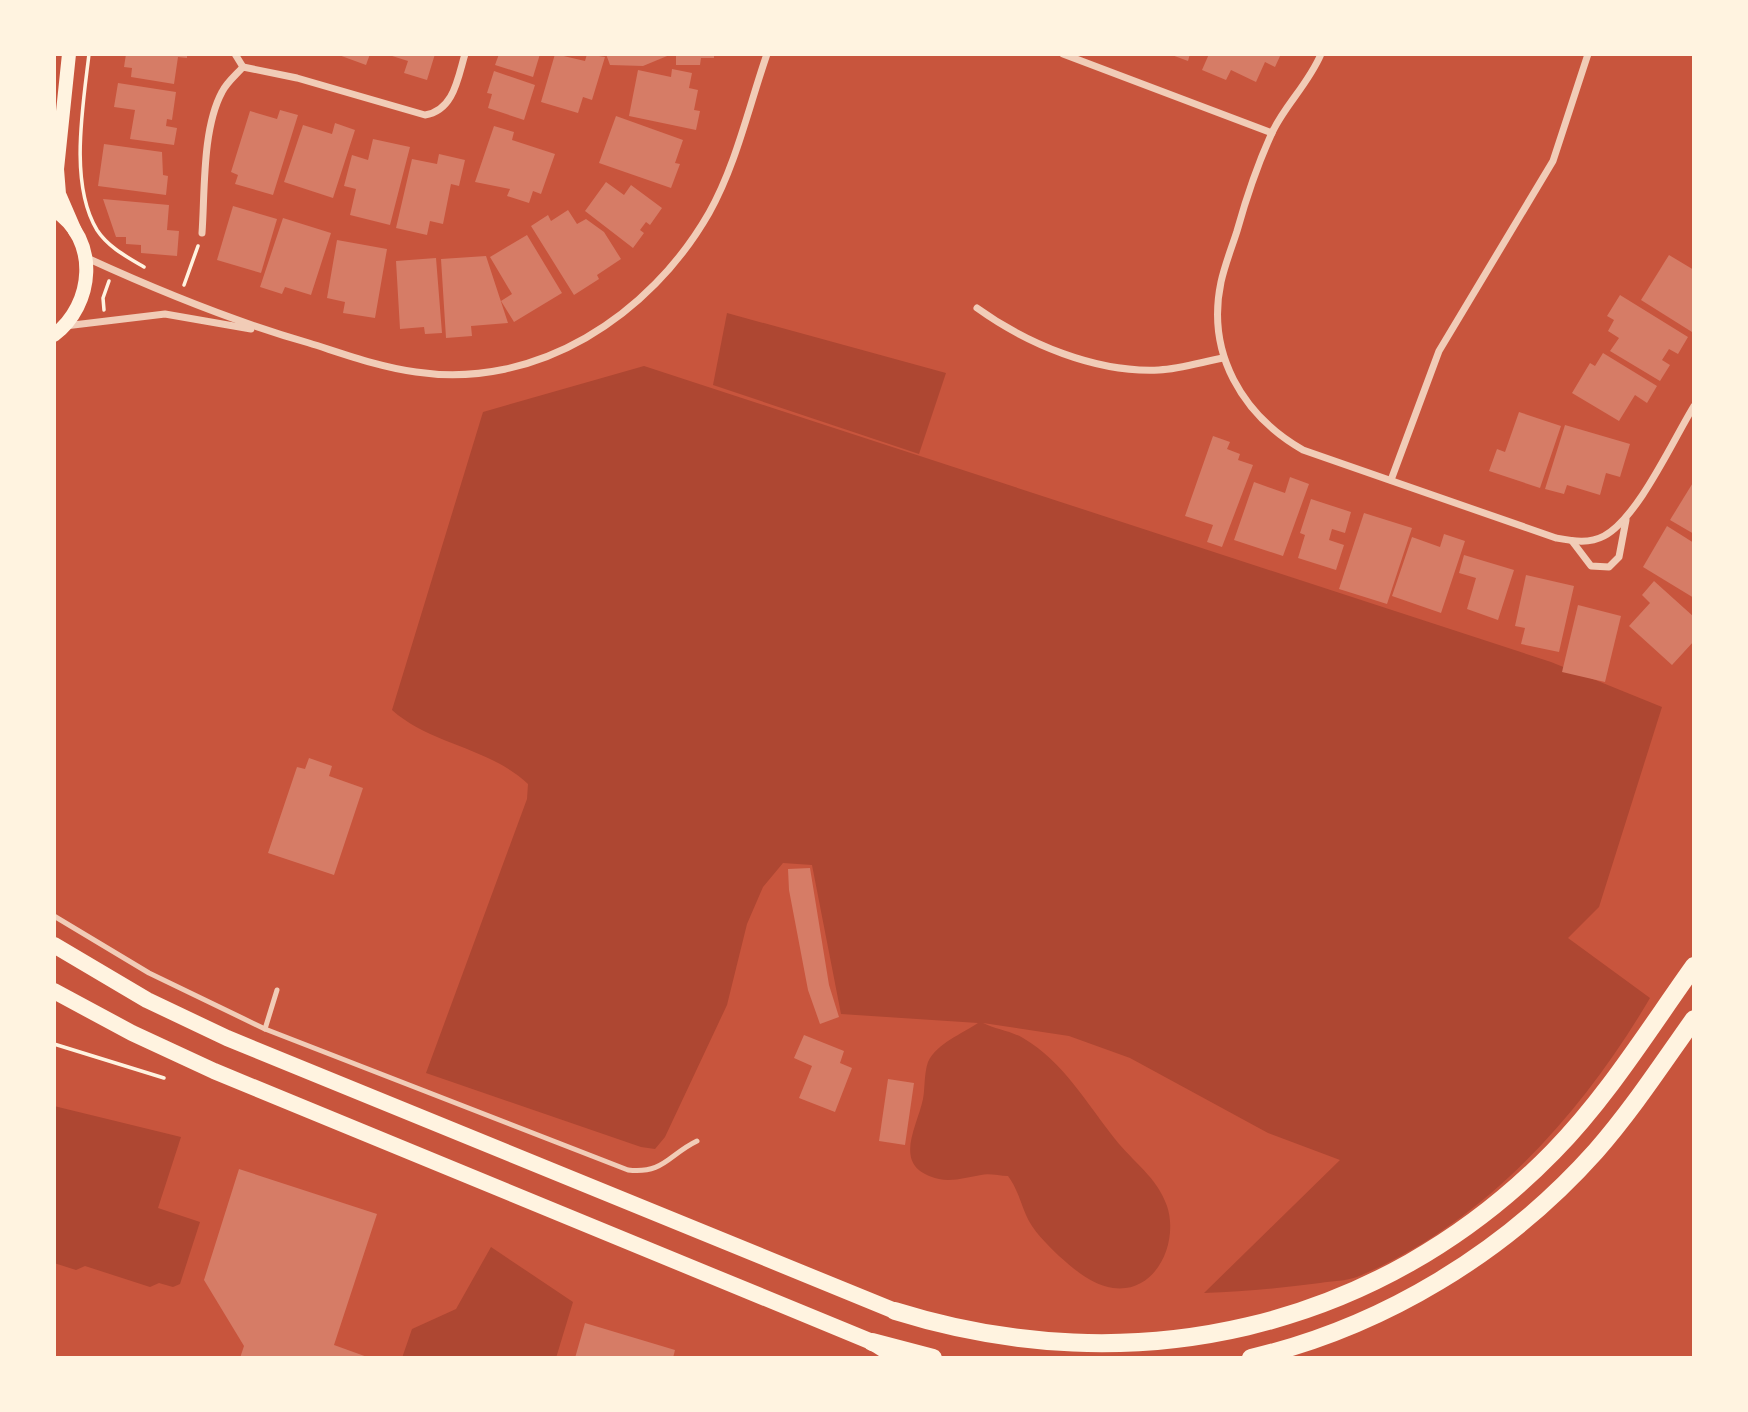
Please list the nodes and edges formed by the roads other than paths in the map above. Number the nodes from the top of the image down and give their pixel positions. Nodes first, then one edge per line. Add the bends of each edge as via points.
1 (69, 54) edge
2 (235, 54) edge
3 (465, 54) edge
4 (766, 54) edge
5 (1063, 54) edge
6 (1321, 54) edge
7 (1588, 54) edge
8 (1075, 56) edge
9 (243, 67) junction
10 (1272, 133) junction
11 (54, 210) edge
12 (75, 230) junction
13 (202, 233) road end
14 (86, 258) junction
15 (977, 308) dead end
16 (60, 331) edge
17 (268, 332) junction
18 (1223, 358) junction
19 (1694, 406) edge
20 (1391, 480) junction
21 (1626, 519) junction
22 (1572, 541) junction
23 (54, 916) edge
24 (54, 945) edge
25 (1694, 967) edge
26 (277, 990) dead end
27 (54, 991) edge
28 (1694, 1019) edge
29 (265, 1029) junction
30 (697, 1141) dead end
31 (895, 1311) joint
32 (872, 1342) junction
33 (897, 1358) edge
34 (933, 1358) edge
35 (1251, 1358) edge

1 - 12 main road via 57,169 60,194
2 - 9 street
3 - 9 street via 452,97 440,110 425,115
4 - 17 street via 720,191 699,229 647,293 580,342 509,369 436,374 383,365
5 - 8 street
6 - 10 street
7 - 20 street via 1553,161 1439,351
8 - 10 street
9 - 13 street via 223,90 215,112
10 - 18 street via 1221,283 1218,322
11 - 12 main road
12 - 14 main road
14 - 16 main road via 84,295
14 - 17 street via 176,299
15 - 18 street via 1016,334 1118,368 1163,370
16 - 17 street via 165,314
18 - 20 street via 1238,391 1280,437 1303,450
19 - 21 street
20 - 22 street
21 - 22 street via 1603,537
21 - 22 street via 1619,557 1609,567 1591,566
23 - 29 lane via 149,973
24 - 31 main road via 147,1000 227,1038
25 - 31 highway via 1598,1101 1533,1171 1443,1242 1342,1296 1233,1331 1120,1345 1006,1338
26 - 29 lane
27 - 32 main road via 214,1071
28 - 35 highway via 1596,1151 1509,1233 1452,1273 1381,1312
29 - 30 lane via 628,1170 659,1168
32 - 33 main road
32 - 34 highway

